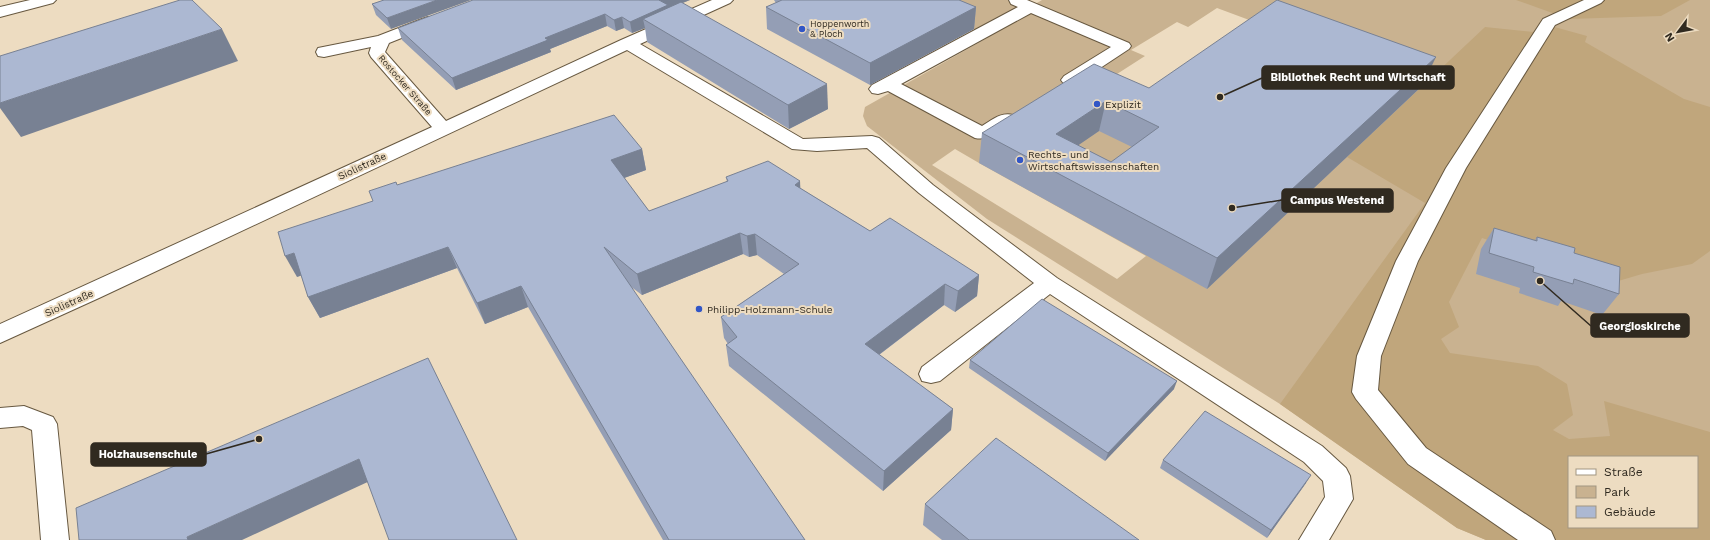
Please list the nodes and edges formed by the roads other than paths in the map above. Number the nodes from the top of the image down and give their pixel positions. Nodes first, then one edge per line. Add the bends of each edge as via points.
1 (48, 0) edge
2 (726, 0) edge
3 (1014, 0) edge
4 (1596, 0) edge
5 (1030, 7) junction
6 (0, 12) edge
7 (439, 18) edge
8 (382, 40) junction
9 (627, 43) junction
10 (324, 52) dead end
11 (1056, 88) edge
12 (1022, 109) edge
13 (442, 128) junction
14 (1049, 283) junction
15 (0, 334) edge
16 (932, 374) dead end
17 (0, 418) edge
18 (55, 540) edge
19 (1313, 540) edge
20 (1541, 540) edge

1 - 6 street
2 - 9 street, Siolistraße
3 - 5 street
4 - 20 street via 1549,22 1456,168 1404,268 1369,356 1365,392 1417,456
5 - 11 street via 1123,46
5 - 12 street via 882,87 982,134
7 - 8 street
8 - 10 street
8 - 13 street, Rostocker Straße via 377,53
9 - 13 street, Siolistraße
9 - 14 street via 799,145 826,146 872,142 926,189
13 - 15 street, Siolistraße
14 - 16 street
14 - 19 street via 1313,454 1336,476 1339,499
17 - 18 street via 24,416 44,424

